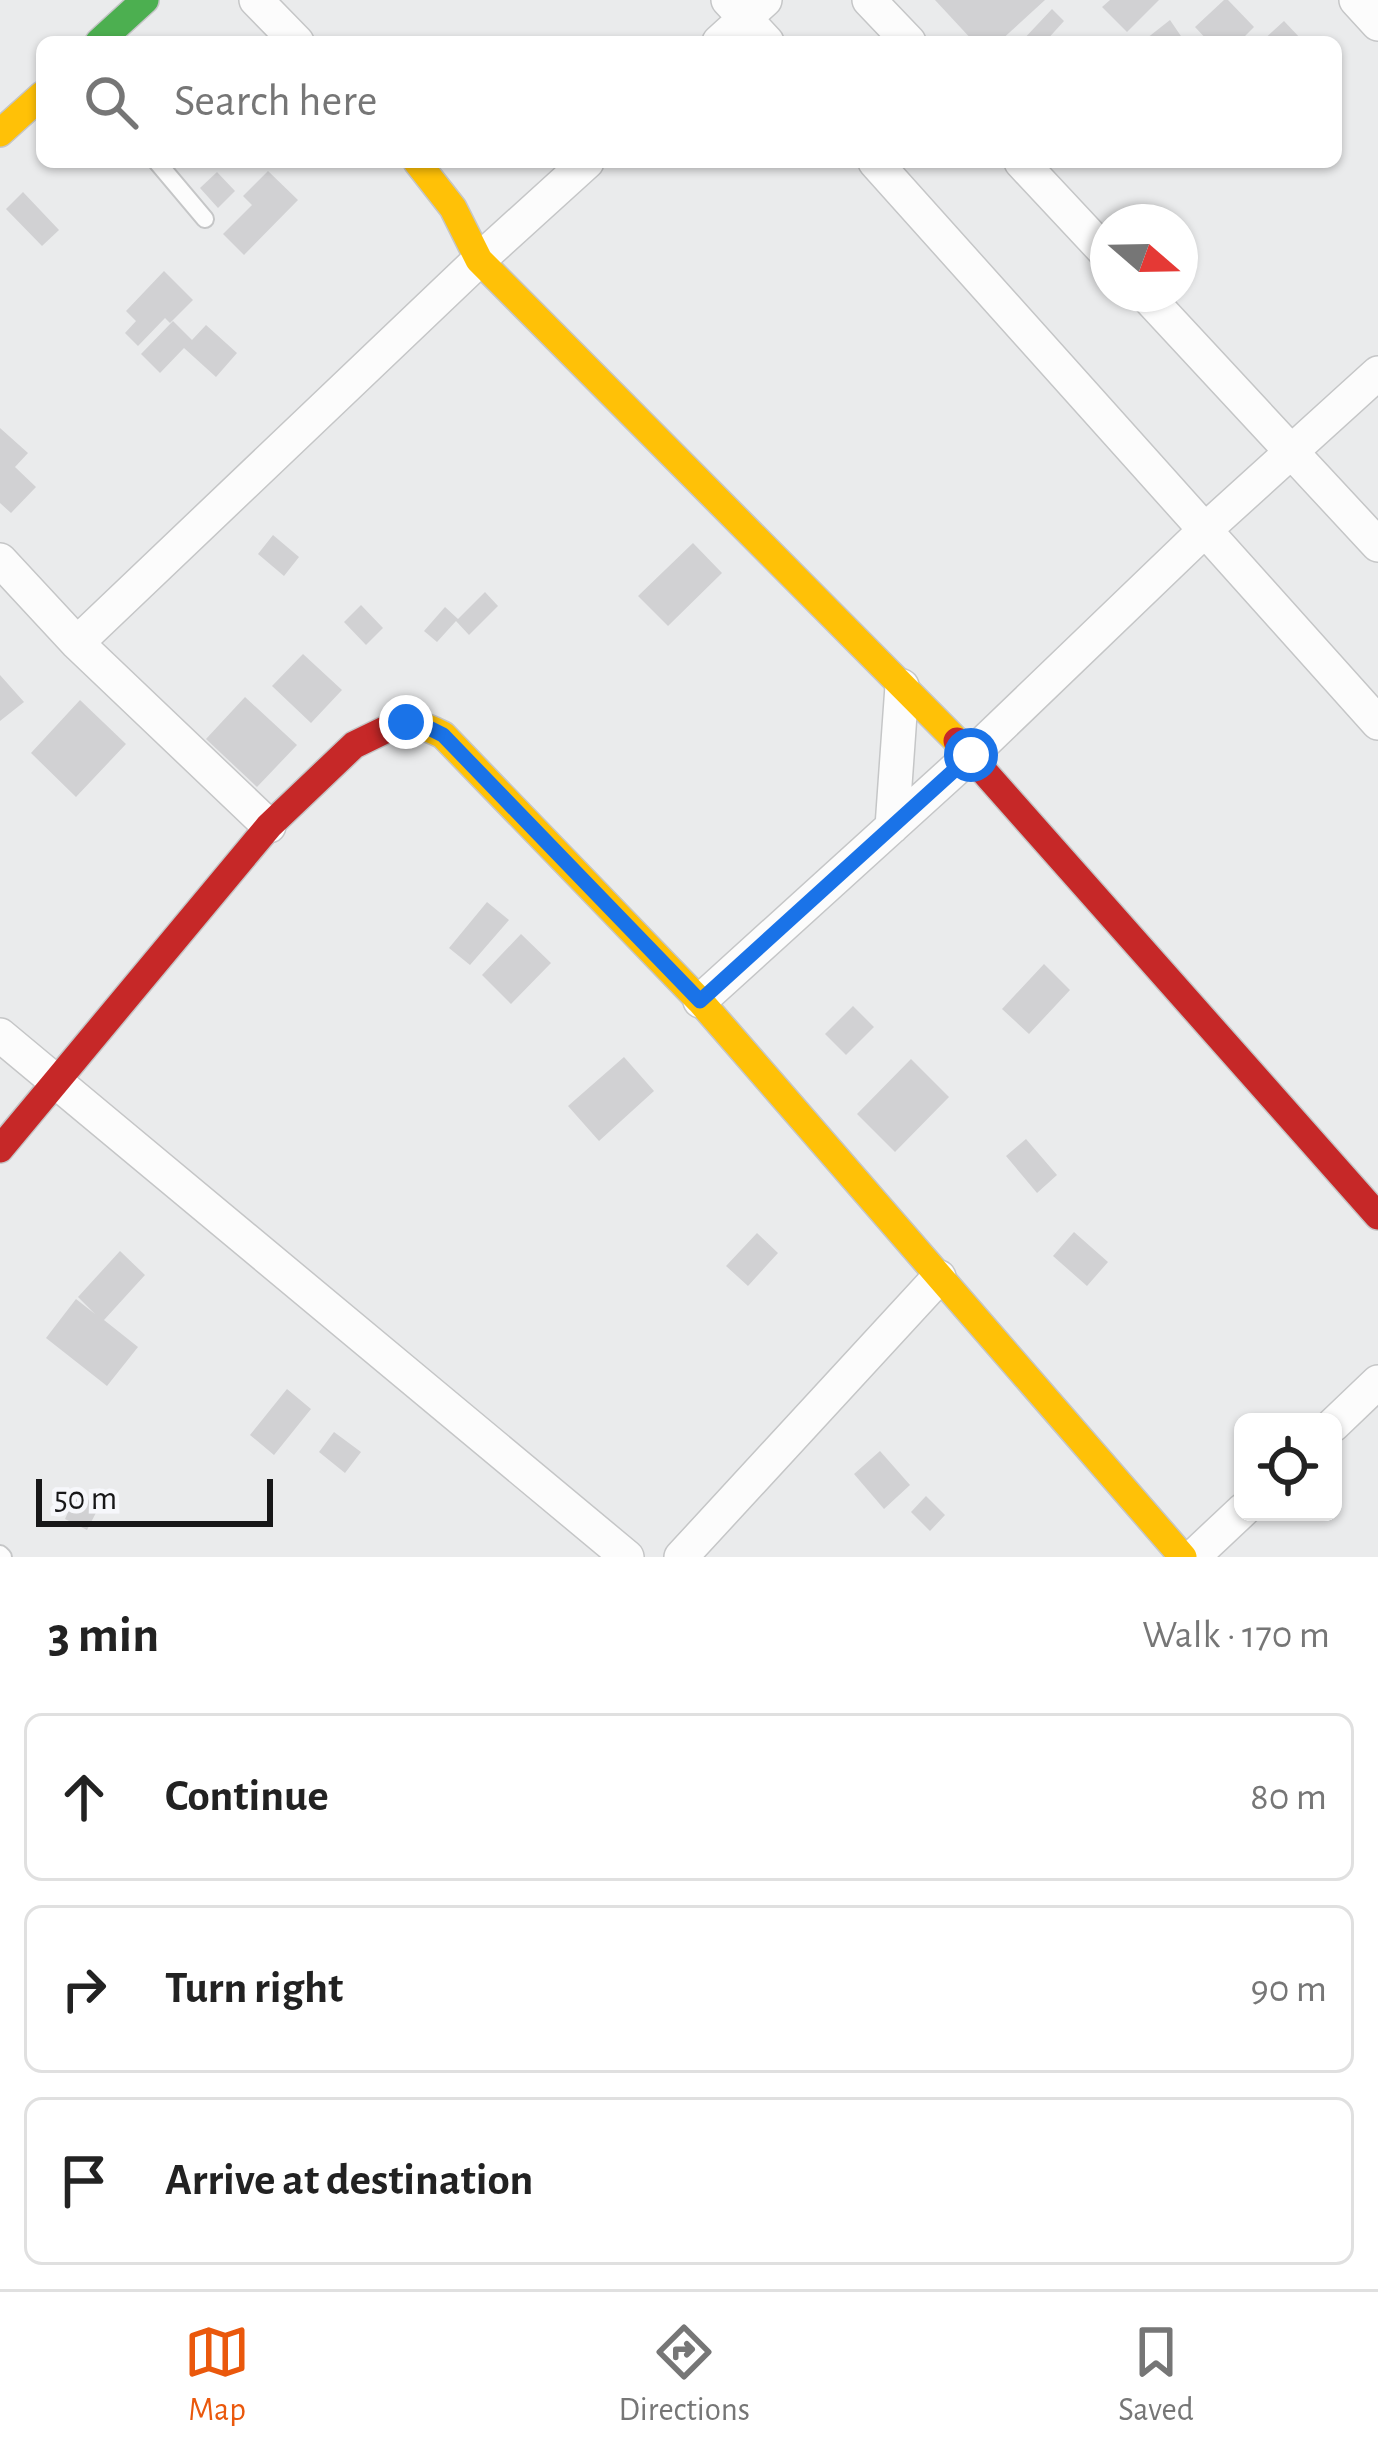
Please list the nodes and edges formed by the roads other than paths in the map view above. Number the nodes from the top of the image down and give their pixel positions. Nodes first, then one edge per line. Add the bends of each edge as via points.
1 (145, 0) edge
2 (256, 0) edge
3 (869, 0) edge
4 (1356, 0) edge
5 (751, 15) edge
6 (1378, 24) edge
7 (106, 36) edge
8 (291, 36) edge
9 (726, 36) edge
10 (903, 36) edge
11 (36, 100) edge
12 (0, 133) edge
13 (162, 168) edge
14 (423, 168) edge
15 (580, 168) edge
16 (880, 168) edge
17 (1027, 168) edge
18 (205, 219) dead end
19 (1090, 236) edge
20 (478, 260) junction
21 (1162, 312) edge
22 (1378, 373) edge
23 (1293, 452) junction
24 (1205, 530) junction
25 (1378, 545) edge
26 (0, 560) edge
27 (77, 643) junction
28 (902, 686) junction
29 (1378, 723) edge
30 (971, 755) junction
31 (269, 826) junction
32 (892, 827) junction
33 (700, 1001) junction
34 (0, 1035) edge
35 (56, 1084) junction
36 (0, 1149) edge
37 (1378, 1216) edge
38 (939, 1277) junction
39 (1378, 1382) edge
40 (1342, 1416) edge
41 (1234, 1518) edge
42 (627, 1557) edge
43 (681, 1557) edge
44 (1183, 1557) edge
45 (1193, 1557) edge

1 - 7 street
2 - 8 street
3 - 10 street
4 - 6 street
5 - 9 street
11 - 12 street
13 - 18 lane
14 - 20 street via 461,217
15 - 20 street
16 - 24 street
17 - 19 street
20 - 27 street
20 - 28 street
21 - 23 street
22 - 23 street
23 - 24 street
23 - 25 street
24 - 29 street
24 - 30 street
26 - 27 street
27 - 31 street
28 - 30 street
28 - 32 street
30 - 32 street
30 - 37 street
31 - 33 street via 354,745 406,722 425,726 443,735
31 - 35 street
32 - 33 street
33 - 38 street
34 - 35 street
35 - 36 street
35 - 42 street
38 - 43 street
38 - 44 street
39 - 40 street
41 - 45 street

